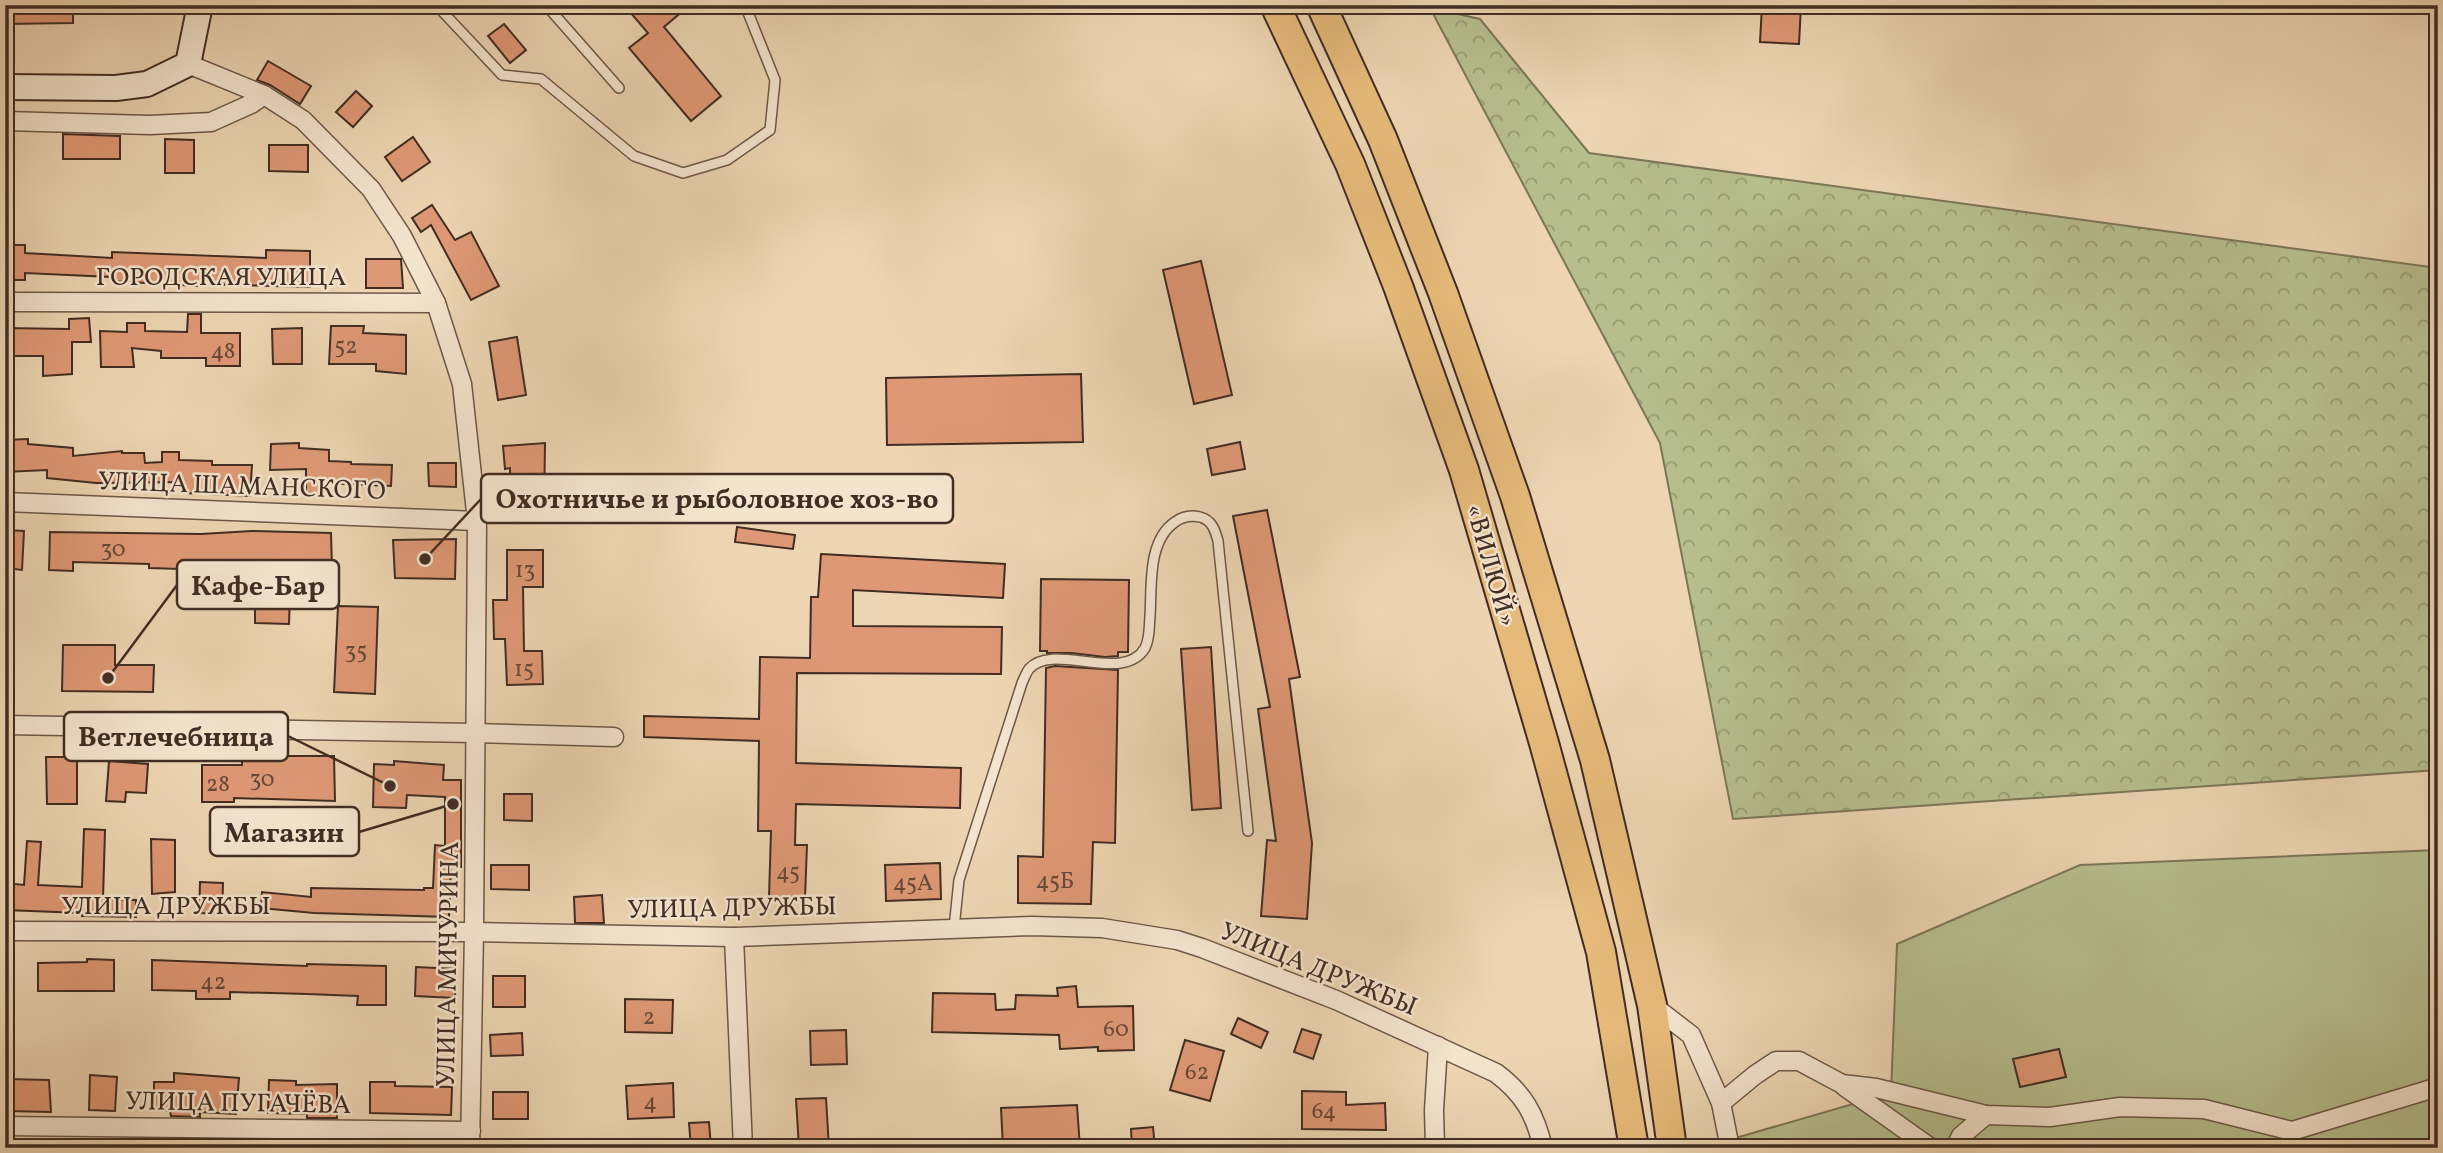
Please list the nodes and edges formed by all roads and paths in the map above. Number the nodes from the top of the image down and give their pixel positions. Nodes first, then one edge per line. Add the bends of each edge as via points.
1 (200, 5) edge
2 (441, 5) edge
3 (546, 5) edge
4 (744, 5) edge
5 (1275, 5) edge
6 (1321, 5) edge
7 (188, 64) junction
8 (5, 87) edge
9 (619, 88) dead end
10 (264, 94) junction
11 (5, 121) edge
12 (5, 302) edge
13 (436, 303) junction
14 (5, 502) edge
15 (477, 521) junction
16 (5, 725) edge
17 (474, 733) junction
18 (614, 737) dead end
19 (1248, 831) dead end
20 (954, 928) junction
21 (5, 931) edge
22 (474, 932) junction
23 (734, 937) junction
24 (1651, 1005) junction
25 (1438, 1046) junction
26 (1842, 1084) junction
27 (2438, 1087) edge
28 (1721, 1103) junction
29 (1986, 1115) junction
30 (5, 1126) edge
31 (471, 1140) edge
32 (2294, 1140) edge
33 (743, 1148) edge
34 (1435, 1148) edge
35 (1543, 1148) edge
36 (1634, 1148) edge
37 (1672, 1148) edge
38 (1730, 1148) edge
39 (1931, 1148) edge
40 (1955, 1148) edge

1 - 7 main road
2 - 4 lane via 502,75 541,79 634,156 683,173 727,160 770,131 775,80
3 - 9 lane
5 - 36 highway, «ВИЛЮЙ» via 1350,164 1464,470 1601,952
6 - 24 highway, «ВИЛЮЙ» via 1433,267 1515,496 1595,760
7 - 8 main road via 136,86
7 - 10 street, УЛИЦА МИЧУРИНА
10 - 11 street via 211,122
10 - 13 street, УЛИЦА МИЧУРИНА via 303,120 371,189 402,236
12 - 13 street, ГОРОДСКАЯ УЛИЦА
13 - 15 street, УЛИЦА МИЧУРИНА via 462,384
14 - 15 street, УЛИЦА ШАМАНСКОГО
15 - 17 street, УЛИЦА МИЧУРИНА
16 - 17 street
17 - 18 street
17 - 22 street, УЛИЦА МИЧУРИНА
19 - 20 lane via 1216,534 1205,518 1182,517 1169,526 1154,556 1149,636 1136,657 1122,663 1046,660 1029,669 959,880
20 - 23 street, УЛИЦА ДРУЖБЫ
20 - 25 street, УЛИЦА ДРУЖБЫ via 1102,928 1177,940 1336,1000
21 - 22 street, УЛИЦА ДРУЖБЫ
22 - 23 street, УЛИЦА ДРУЖБЫ
22 - 31 street, УЛИЦА МИЧУРИНА
23 - 33 street
24 - 28 street via 1691,1035
24 - 37 highway, «ВИЛЮЙ»
25 - 34 street
25 - 35 street, УЛИЦА ДРУЖБЫ via 1513,1086 1532,1112
26 - 28 street via 1799,1061 1776,1061
26 - 29 street
26 - 39 street
27 - 32 street
28 - 38 street
29 - 32 street via 2050,1117 2120,1107 2204,1109
29 - 40 street via 1961,1136
30 - 31 street, УЛИЦА ПУГАЧЁВА

